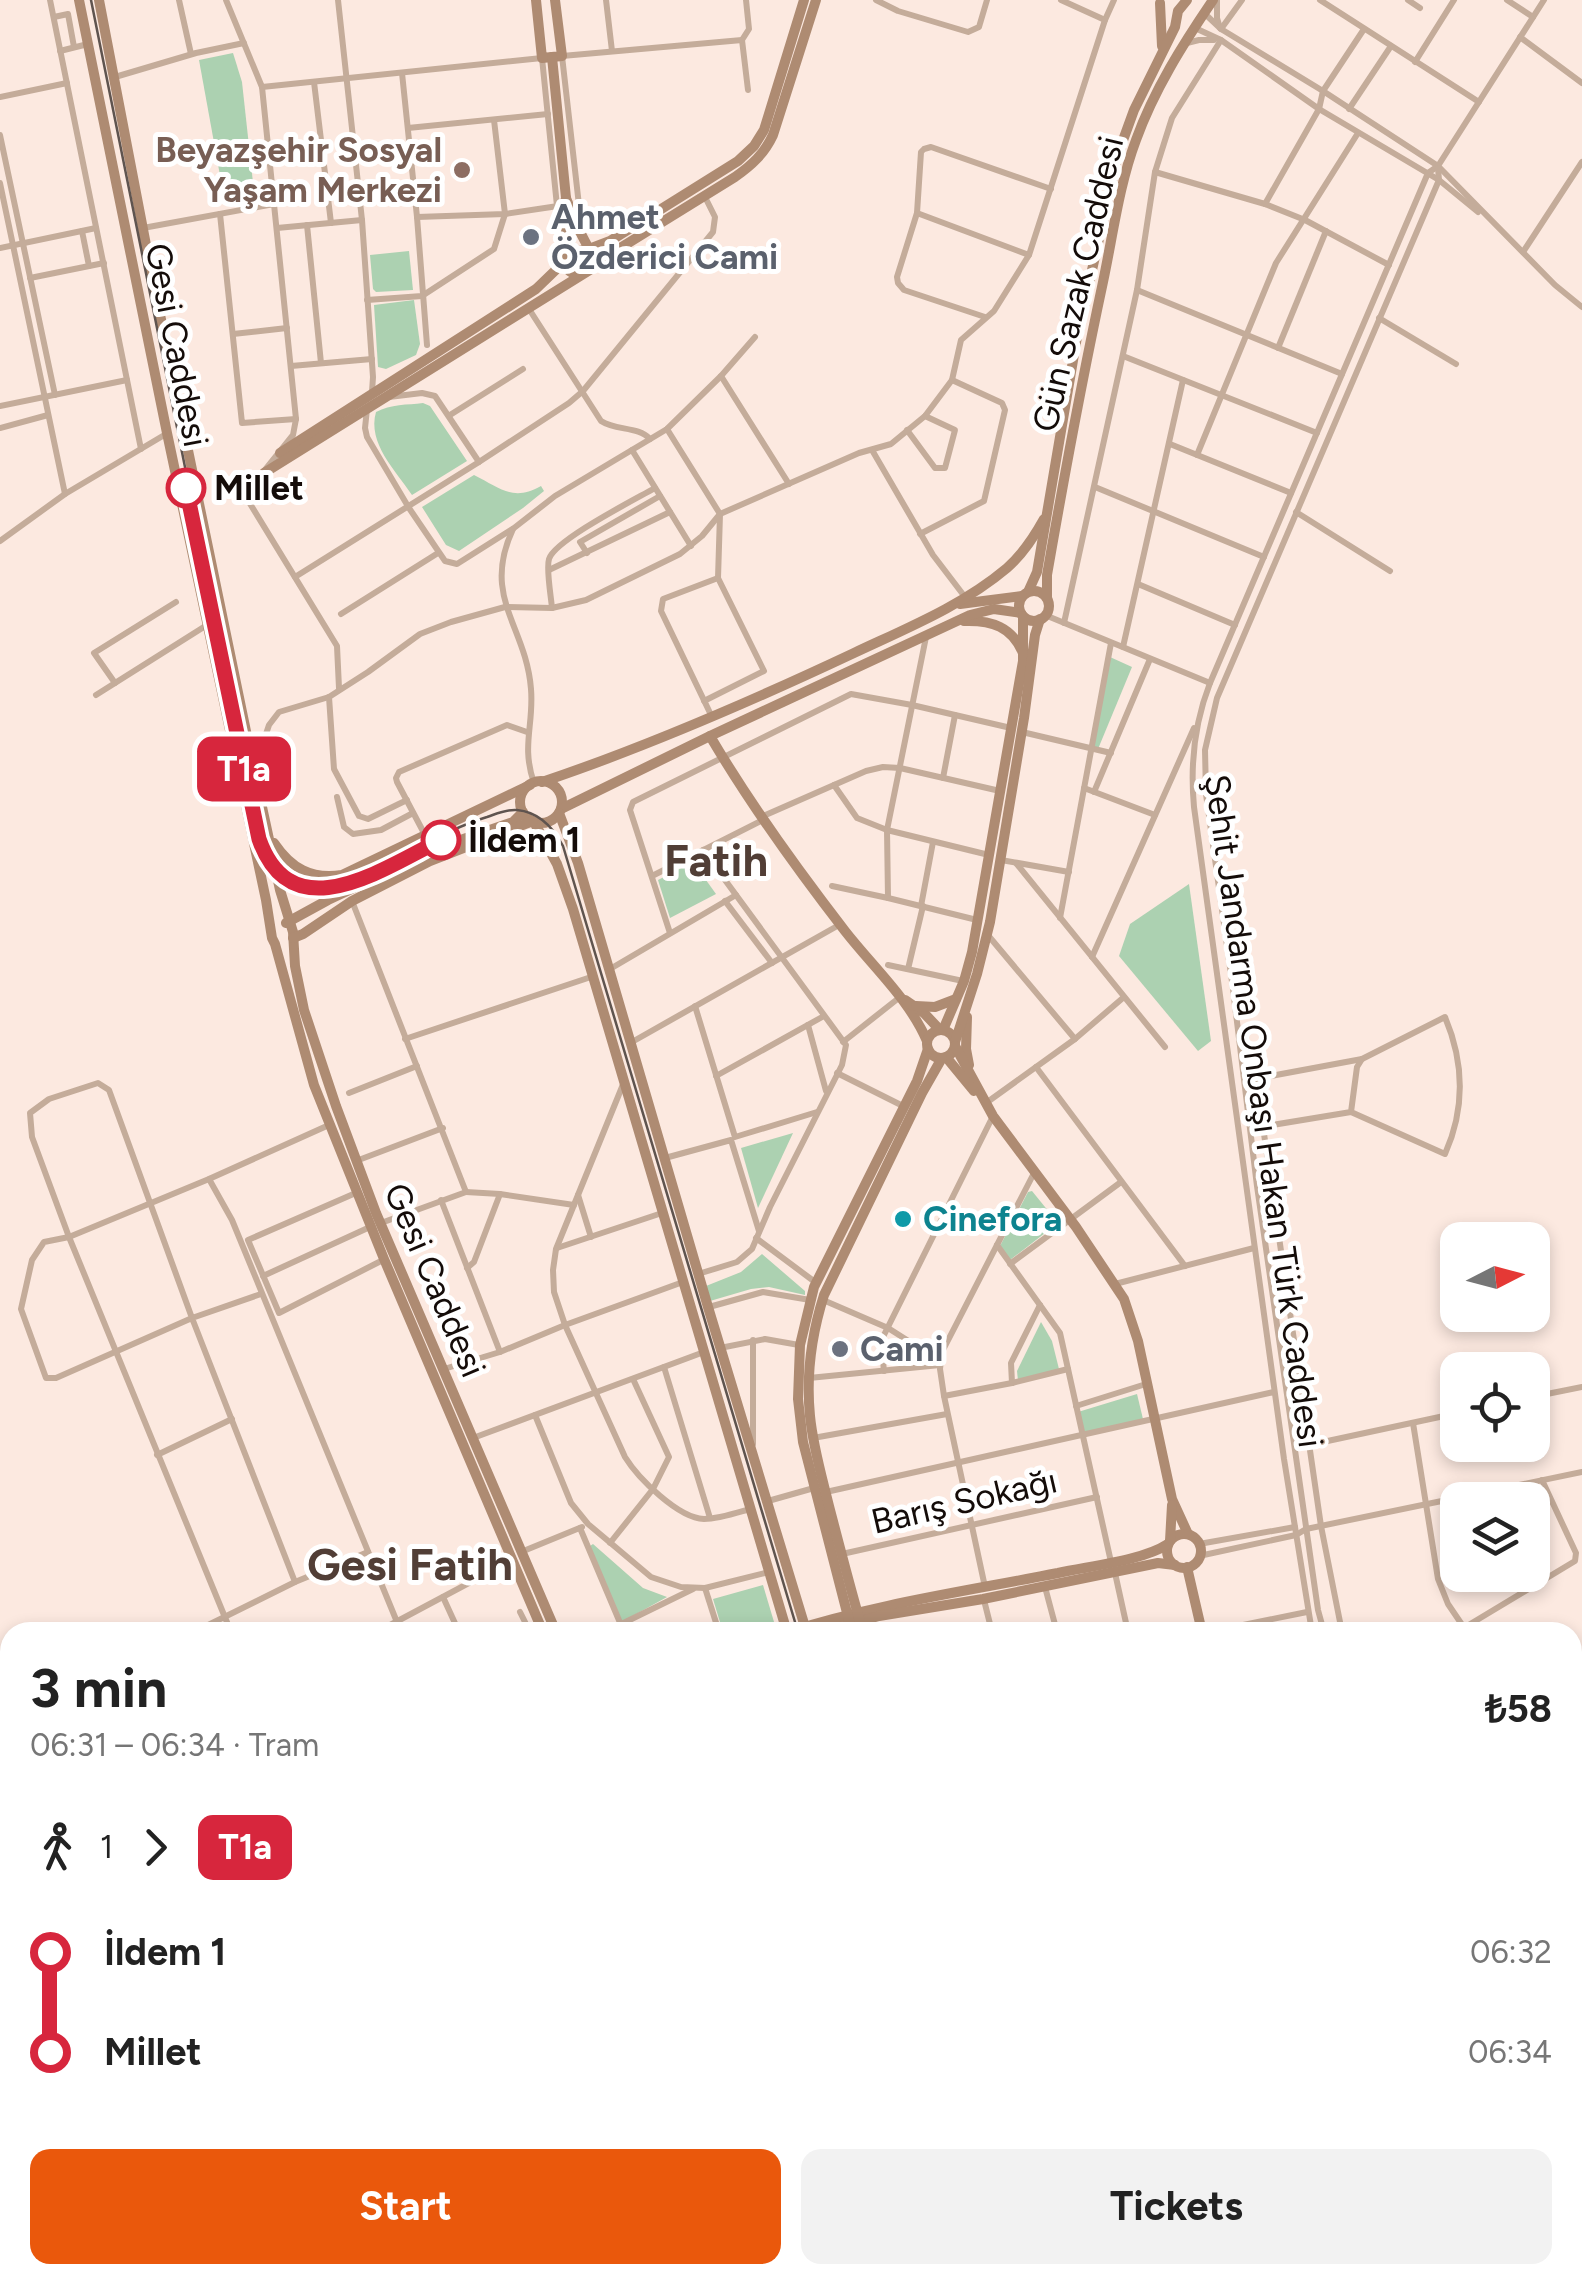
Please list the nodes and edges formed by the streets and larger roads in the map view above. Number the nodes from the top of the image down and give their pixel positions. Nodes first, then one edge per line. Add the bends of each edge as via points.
1 (50, 0) edge
2 (79, 0) edge
3 (99, 0) edge
4 (178, 0) edge
5 (226, 0) edge
6 (338, 0) edge
7 (536, 0) edge
8 (555, 0) edge
9 (606, 0) edge
10 (746, 0) edge
11 (804, 0) edge
12 (816, 0) edge
13 (876, 0) edge
14 (987, 0) edge
15 (1061, 0) edge
16 (1114, 0) edge
17 (1185, 0) edge
18 (1215, 0) edge
19 (1242, 0) edge
20 (1320, 0) edge
21 (1342, 0) edge
22 (1408, 0) edge
23 (1454, 0) edge
24 (1507, 0) edge
25 (1544, 0) edge
26 (1159, 1) edge
27 (1420, 8) dead end
28 (1336, 10) junction
29 (1204, 13) junction
30 (54, 17) junction
31 (1177, 17) junction
32 (1533, 18) junction
33 (1105, 20) junction
34 (1194, 28) junction
35 (1220, 29) junction
36 (1364, 29) junction
37 (1520, 38) junction
38 (742, 40) junction
39 (1220, 40) junction
40 (244, 43) junction
41 (88, 44) junction
42 (1184, 44) junction
43 (1391, 46) junction
44 (74, 47) junction
45 (60, 51) junction
46 (612, 51) junction
47 (1162, 53) junction
48 (192, 54) junction
49 (552, 57) junction
50 (1415, 62) junction
51 (402, 73) junction
52 (114, 78) junction
53 (346, 79) junction
54 (1581, 81) edge
55 (314, 82) junction
56 (67, 83) junction
57 (262, 88) junction
58 (748, 90) dead end
59 (1323, 91) junction
60 (0, 96) edge
61 (1478, 102) junction
62 (1320, 109) junction
63 (1350, 109) junction
64 (548, 114) junction
65 (494, 120) junction
66 (408, 128) junction
67 (1358, 133) junction
68 (0, 135) edge
69 (1582, 162) edge
70 (1438, 166) junction
71 (1155, 172) junction
72 (1428, 173) junction
73 (1438, 180) junction
74 (0, 183) edge
75 (1052, 189) junction
76 (704, 196) junction
77 (563, 203) junction
78 (274, 204) junction
79 (1265, 204) junction
80 (220, 214) junction
81 (505, 214) junction
82 (917, 214) junction
83 (417, 217) junction
84 (362, 220) junction
85 (1305, 220) junction
86 (331, 223) junction
87 (307, 225) junction
88 (96, 228) junction
89 (143, 228) junction
90 (276, 228) junction
91 (578, 228) junction
92 (82, 231) junction
93 (1326, 231) junction
94 (1508, 237) junction
95 (22, 244) junction
96 (13, 246) junction
97 (0, 248) edge
98 (589, 249) junction
99 (1523, 252) junction
100 (1030, 255) junction
101 (566, 259) junction
102 (104, 263) junction
103 (1389, 265) junction
104 (89, 266) junction
105 (592, 268) junction
106 (579, 276) junction
107 (30, 278) junction
108 (1136, 290) junction
109 (422, 296) junction
110 (367, 300) junction
111 (1582, 307) edge
112 (528, 308) junction
113 (986, 318) junction
114 (1379, 318) junction
115 (287, 328) junction
116 (233, 334) junction
117 (1245, 334) junction
118 (755, 338) dead end
119 (427, 346) dead end
120 (1278, 348) junction
121 (1122, 356) junction
122 (372, 358) junction
123 (321, 363) junction
124 (1456, 364) dead end
125 (291, 366) junction
126 (523, 369) dead end
127 (1342, 374) junction
128 (721, 376) junction
129 (128, 380) junction
130 (952, 380) junction
131 (1184, 380) junction
132 (582, 391) junction
133 (55, 395) junction
134 (1221, 395) junction
135 (372, 396) junction
136 (44, 397) junction
137 (388, 397) junction
138 (0, 406) edge
139 (366, 410) junction
140 (48, 415) junction
141 (450, 415) junction
142 (925, 416) junction
143 (296, 419) junction
144 (0, 428) edge
145 (667, 429) junction
146 (908, 430) junction
147 (1317, 433) junction
148 (167, 434) junction
149 (650, 439) junction
150 (1170, 444) junction
151 (142, 448) junction
152 (632, 450) junction
153 (872, 450) junction
154 (280, 454) junction
155 (1197, 455) junction
156 (479, 462) junction
157 (264, 473) junction
158 (790, 484) junction
159 (1095, 487) junction
160 (655, 488) junction
161 (1291, 493) junction
162 (65, 494) junction
163 (660, 496) junction
164 (409, 508) junction
165 (1048, 508) junction
166 (670, 512) junction
167 (1155, 512) junction
168 (1296, 512) junction
169 (720, 514) junction
170 (514, 528) junction
171 (920, 534) junction
172 (0, 541) edge
173 (691, 546) junction
174 (438, 552) junction
175 (586, 552) junction
176 (1264, 556) junction
177 (549, 570) junction
178 (1390, 571) dead end
179 (295, 577) junction
180 (718, 578) junction
181 (1138, 584) junction
182 (1025, 594) junction
183 (966, 598) junction
184 (1047, 598) junction
185 (176, 602) dead end
186 (505, 606) junction
187 (954, 606) junction
188 (552, 608) junction
189 (341, 614) dead end
190 (1022, 614) junction
191 (1043, 617) junction
192 (958, 622) junction
193 (1064, 623) junction
194 (207, 625) junction
195 (1235, 626) junction
196 (926, 636) junction
197 (1112, 642) junction
198 (1123, 648) junction
199 (1023, 656) junction
200 (1150, 659) junction
201 (116, 683) junction
202 (1210, 684) junction
203 (339, 689) junction
204 (96, 694) dead end
205 (329, 697) junction
206 (704, 701) junction
207 (912, 705) junction
208 (955, 715) junction
209 (712, 718) junction
210 (1198, 718) junction
211 (1016, 730) junction
212 (528, 732) junction
213 (710, 736) junction
214 (1092, 748) junction
215 (1111, 753) junction
216 (723, 758) junction
217 (900, 768) junction
218 (254, 770) junction
219 (943, 778) junction
220 (535, 783) junction
221 (834, 785) junction
222 (1084, 788) junction
223 (1000, 791) junction
224 (1094, 792) junction
225 (337, 797) dead end
226 (407, 800) junction
227 (560, 811) junction
228 (523, 812) junction
229 (413, 813) junction
230 (1155, 815) junction
231 (762, 818) junction
232 (534, 821) junction
233 (887, 830) junction
234 (269, 835) junction
235 (425, 835) junction
236 (933, 842) junction
237 (703, 850) junction
238 (994, 858) junction
239 (1016, 863) junction
240 (1069, 872) junction
241 (652, 876) junction
242 (832, 886) dead end
243 (736, 894) junction
244 (888, 898) junction
245 (725, 900) junction
246 (352, 901) junction
247 (922, 906) junction
248 (1060, 918) junction
249 (978, 920) junction
250 (840, 924) junction
251 (290, 930) junction
252 (670, 933) junction
253 (987, 934) junction
254 (273, 939) junction
255 (781, 957) junction
256 (1092, 957) junction
257 (772, 963) junction
258 (888, 965) dead end
259 (610, 969) junction
260 (908, 969) junction
261 (594, 976) junction
262 (964, 981) junction
263 (900, 997) junction
264 (1124, 997) junction
265 (963, 999) junction
266 (695, 1006) junction
267 (916, 1006) junction
268 (824, 1016) junction
269 (808, 1025) junction
270 (942, 1030) junction
271 (406, 1038) junction
272 (1075, 1038) junction
273 (632, 1042) junction
274 (844, 1042) junction
275 (955, 1044) junction
276 (927, 1045) junction
277 (1164, 1048) dead end
278 (944, 1058) junction
279 (1362, 1059) junction
280 (418, 1066) junction
281 (1036, 1067) junction
282 (837, 1073) junction
283 (716, 1076) junction
284 (624, 1079) junction
285 (918, 1080) junction
286 (978, 1090) junction
287 (827, 1092) junction
288 (349, 1093) dead end
289 (985, 1104) junction
290 (904, 1106) junction
291 (817, 1112) junction
292 (1351, 1112) junction
293 (993, 1116) junction
294 (330, 1125) junction
295 (1263, 1127) junction
296 (443, 1128) junction
297 (1250, 1128) junction
298 (733, 1138) junction
299 (665, 1158) junction
300 (356, 1161) junction
301 (1034, 1173) junction
302 (210, 1179) junction
303 (1122, 1182) junction
304 (358, 1192) junction
305 (466, 1192) junction
306 (500, 1194) junction
307 (578, 1195) junction
308 (441, 1200) junction
309 (149, 1204) junction
310 (574, 1206) junction
311 (663, 1213) junction
312 (1070, 1220) junction
313 (376, 1225) junction
314 (758, 1235) junction
315 (69, 1237) junction
316 (591, 1237) junction
317 (997, 1245) junction
318 (557, 1248) junction
319 (1254, 1248) junction
320 (384, 1259) junction
321 (1010, 1264) junction
322 (1184, 1266) junction
323 (467, 1268) junction
324 (698, 1274) junction
325 (263, 1276) junction
326 (683, 1282) junction
327 (816, 1283) junction
328 (1115, 1284) junction
329 (261, 1294) junction
330 (816, 1300) junction
331 (1040, 1305) junction
332 (708, 1307) junction
333 (192, 1318) junction
334 (566, 1325) junction
335 (888, 1328) junction
336 (753, 1340) junction
337 (800, 1345) junction
338 (720, 1348) junction
339 (116, 1352) junction
340 (500, 1352) junction
341 (704, 1352) junction
342 (940, 1363) junction
343 (664, 1367) junction
344 (443, 1369) junction
345 (1068, 1369) junction
346 (884, 1370) junction
347 (633, 1378) junction
348 (809, 1378) junction
349 (1012, 1383) junction
350 (1148, 1384) junction
351 (1582, 1387) edge
352 (597, 1392) junction
353 (1274, 1392) junction
354 (1550, 1393) edge
355 (944, 1396) junction
356 (1076, 1406) junction
357 (948, 1414) junction
358 (535, 1415) junction
359 (1440, 1416) edge
360 (1156, 1418) junction
361 (232, 1419) junction
362 (1413, 1423) junction
363 (1083, 1434) junction
364 (472, 1438) junction
365 (814, 1438) junction
366 (1309, 1445) junction
367 (753, 1453) junction
368 (157, 1455) junction
369 (958, 1462) junction
370 (1582, 1472) edge
371 (1542, 1480) junction
372 (654, 1489) junction
373 (820, 1490) junction
374 (1097, 1497) junction
375 (1172, 1499) junction
376 (768, 1501) junction
377 (1426, 1504) junction
378 (750, 1510) junction
379 (710, 1518) junction
380 (972, 1525) junction
381 (584, 1526) junction
382 (1321, 1526) junction
383 (1306, 1529) junction
384 (1295, 1531) junction
385 (1188, 1534) junction
386 (1169, 1542) junction
387 (610, 1543) junction
388 (1199, 1550) junction
389 (368, 1552) junction
390 (842, 1554) junction
391 (517, 1556) junction
392 (1181, 1566) junction
393 (1113, 1567) junction
394 (768, 1572) junction
395 (296, 1582) junction
396 (1044, 1586) junction
397 (696, 1588) junction
398 (705, 1588) junction
399 (846, 1592) junction
400 (984, 1593) junction
401 (443, 1597) junction
402 (520, 1612) dead end
403 (878, 1612) junction
404 (1308, 1612) junction
405 (225, 1618) junction
406 (216, 1622) edge
407 (227, 1622) edge
408 (397, 1622) joint
409 (454, 1622) edge
410 (525, 1622) edge
411 (540, 1622) edge
412 (551, 1622) edge
413 (620, 1622) edge
414 (625, 1622) edge
415 (715, 1622) edge
416 (784, 1622) edge
417 (804, 1622) edge
418 (826, 1622) edge
419 (856, 1622) edge
420 (860, 1622) edge
421 (990, 1622) edge
422 (1054, 1622) edge
423 (1126, 1622) edge
424 (1201, 1622) edge
425 (1256, 1622) edge
426 (1310, 1622) edge
427 (1321, 1622) edge
428 (1340, 1622) edge
429 (1457, 1622) edge
430 (1477, 1622) edge

1 - 30 street
2 - 41 street, Gesi Caddesi
3 - 52 street, Gesi Caddesi
4 - 48 street
5 - 40 street
6 - 53 street
7 - 49 street
8 - 49 street
9 - 46 street
10 - 38 street
11 - 98 street via 764,130 750,151
12 - 76 street via 769,144
13 - 14 street via 971,32
15 - 33 street
16 - 33 street
17 - 29 street
17 - 31 street, Gün Sazak Caddesi
18 - 29 street, Gün Sazak Caddesi
18 - 35 street
19 - 35 street
20 - 28 street
21 - 28 street
22 - 27 street
23 - 50 street
24 - 32 street
25 - 32 street
26 - 31 street
26 - 47 street
28 - 36 street
29 - 34 street, Gün Sazak Caddesi
29 - 35 street
30 - 44 street via 68,14
30 - 45 street
31 - 34 street
31 - 47 street, Gün Sazak Caddesi
32 - 37 street
33 - 75 street
34 - 39 street
34 - 42 street, Gün Sazak Caddesi
35 - 59 street
36 - 43 street
36 - 59 street
37 - 54 street
37 - 61 street
38 - 46 street
38 - 58 street
39 - 42 street
39 - 62 street
39 - 71 street via 1172,118
40 - 48 street
40 - 57 street
41 - 44 street
41 - 148 street, Gesi Caddesi
42 - 184 street, Gün Sazak Caddesi via 1141,126 1126,172 1076,410
43 - 50 street
43 - 63 street
44 - 45 street
45 - 56 street
46 - 49 street
47 - 165 street, Gün Sazak Caddesi via 1118,154
48 - 52 street
49 - 51 street
49 - 64 street
49 - 77 street
49 - 91 street
50 - 61 street
51 - 53 street
51 - 66 street
52 - 89 street, Gesi Caddesi
53 - 55 street
53 - 84 street
55 - 57 street
55 - 86 street
56 - 60 street
56 - 88 street
57 - 78 street
59 - 62 street
59 - 63 street
61 - 70 street
62 - 67 street
62 - 79 street
63 - 70 street
64 - 65 street
64 - 77 street
65 - 66 street
65 - 81 street
66 - 83 street
67 - 72 street
67 - 85 street
68 - 95 street
69 - 99 street
70 - 72 street
70 - 73 street, Şehit Jandarma Onbaşı Hakan Türk Caddesi
70 - 94 street
71 - 79 street
71 - 108 street
72 - 73 street
72 - 103 street, Şehit Jandarma Onbaşı Hakan Türk Caddesi
73 - 94 street
73 - 114 street, Şehit Jandarma Onbaşı Hakan Türk Caddesi
74 - 96 street
75 - 82 street via 928,147 920,155
75 - 100 street
76 - 105 street
76 - 132 street via 715,217 712,232
77 - 81 street
77 - 91 street
77 - 101 street
78 - 80 street
78 - 90 street
79 - 85 street
80 - 89 street
80 - 116 street
81 - 83 street
81 - 109 street via 494,249
82 - 100 street
82 - 113 street via 900,286
83 - 109 street
84 - 86 street
84 - 110 street
85 - 93 street
85 - 117 street via 1276,262
86 - 87 street
87 - 90 street
87 - 123 street
88 - 92 street
88 - 102 street
89 - 218 street, Gesi Caddesi
90 - 115 street
91 - 98 street
92 - 95 street
92 - 104 street
93 - 103 street
93 - 120 street
94 - 99 street
95 - 96 street
95 - 107 street
96 - 97 street
96 - 136 street
98 - 101 street
98 - 105 street
99 - 111 street
100 - 113 street
101 - 106 street via 568,271
101 - 135 street via 536,289
102 - 104 street
102 - 129 street
103 - 127 street, Şehit Jandarma Onbaşı Hakan Türk Caddesi
104 - 107 street
105 - 106 street
106 - 112 street
107 - 133 street
108 - 117 street
108 - 121 street
109 - 110 street
109 - 119 street
110 - 122 street
112 - 132 street
112 - 137 street
113 - 130 street via 961,340
114 - 124 street
114 - 168 street, Şehit Jandarma Onbaşı Hakan Türk Caddesi
115 - 116 street
115 - 125 street
116 - 143 street via 242,423
117 - 120 street
117 - 134 street
118 - 128 street
120 - 127 street
121 - 131 street
121 - 159 street
122 - 123 street
122 - 135 street
123 - 125 street
125 - 143 street
126 - 141 street
127 - 147 street, Şehit Jandarma Onbaşı Hakan Türk Caddesi
128 - 145 street
128 - 158 street
129 - 133 street
129 - 151 street
130 - 142 street
130 - 171 street via 1002,402 1004,412 984,502
131 - 134 street
131 - 150 street
132 - 149 street via 604,423
132 - 156 street
133 - 136 street
134 - 147 street
134 - 155 street
135 - 139 street
135 - 154 street
136 - 138 street
136 - 140 street
137 - 139 street
137 - 141 street via 427,393
139 - 157 street
139 - 164 street via 367,437
140 - 144 street
140 - 162 street
141 - 156 street
142 - 146 street
142 - 146 street via 954,430 945,468 936,468
143 - 154 street
145 - 149 street
145 - 169 street
146 - 153 street
147 - 161 street, Şehit Jandarma Onbaşı Hakan Türk Caddesi
148 - 151 street
148 - 194 street, Gesi Caddesi
149 - 152 street
150 - 155 street
150 - 167 street
151 - 162 street
152 - 160 street
152 - 170 street
153 - 158 street
153 - 171 street
154 - 157 street
155 - 161 street
156 - 164 street
157 - 179 street via 249,502
158 - 169 street
159 - 167 street
159 - 193 street
160 - 163 street
160 - 177 street via 568,538 550,557
161 - 176 street, Şehit Jandarma Onbaşı Hakan Türk Caddesi
162 - 172 street
163 - 166 street
163 - 175 street via 580,542
164 - 174 street
164 - 179 street
165 - 182 street, Gün Sazak Caddesi via 1037,572
165 - 183 street via 1017,559
166 - 173 street
166 - 175 street
167 - 176 street
167 - 181 street
168 - 178 street
168 - 297 street, Şehit Jandarma Onbaşı Hakan Türk Caddesi via 1216,698 1205,758
169 - 173 street
169 - 180 street
170 - 174 street via 457,564
170 - 186 street via 504,552
171 - 183 street
173 - 188 street via 586,600
174 - 189 street
175 - 177 street
176 - 195 street, Şehit Jandarma Onbaşı Hakan Türk Caddesi
177 - 188 street
179 - 203 street via 337,646
180 - 206 street via 661,605
180 - 206 street via 764,670
181 - 195 street
181 - 198 street
182 - 184 street via 1038,591
182 - 187 street
182 - 190 street
183 - 187 street
184 - 191 street
185 - 201 street via 94,653
186 - 188 street
186 - 203 street via 425,632
186 - 212 street via 528,673
187 - 209 street
190 - 191 street
190 - 192 street via 988,610
190 - 199 street
191 - 193 street
191 - 211 street
192 - 196 street
192 - 199 street via 999,626
193 - 197 street
194 - 201 street
194 - 254 street, Gesi Caddesi
195 - 202 street, Şehit Jandarma Onbaşı Hakan Türk Caddesi
196 - 207 street
196 - 213 street
197 - 198 street
197 - 214 street
198 - 200 street
199 - 211 street
200 - 202 street
200 - 215 street
201 - 204 street
202 - 210 street, Şehit Jandarma Onbaşı Hakan Türk Caddesi
203 - 205 street
205 - 218 street via 275,716
205 - 226 street via 336,774 358,816 368,819
206 - 209 street
207 - 208 street
207 - 216 street via 851,694
207 - 217 street
208 - 211 street
208 - 219 street
209 - 220 street
210 - 230 street
210 - 319 street, Şehit Jandarma Onbaşı Hakan Türk Caddesi via 1194,807
211 - 214 street
211 - 223 street
211 - 238 street
212 - 220 street
212 - 226 street via 506,725 401,771 397,780
213 - 216 street
213 - 227 street
214 - 215 street
214 - 222 street
215 - 224 street
216 - 231 street
216 - 241 street via 631,804
217 - 219 street
217 - 221 street via 877,767
217 - 233 street
218 - 234 street, Gesi Caddesi
219 - 223 street
220 - 227 street via 560,792
220 - 228 street via 524,792
220 - 235 street
221 - 231 street
221 - 233 street via 857,818
222 - 224 street
222 - 240 street
223 - 238 street
224 - 230 street
225 - 229 street via 344,827 353,834 381,830
226 - 229 street
227 - 232 street via 546,822
227 - 259 street
228 - 232 street
228 - 251 street via 513,822 443,846 328,900
229 - 235 street
230 - 256 street
231 - 237 street
231 - 250 street
232 - 246 street via 445,854
232 - 261 street via 561,872
233 - 236 street
233 - 244 street
234 - 235 street via 295,866 329,876
234 - 251 street, Gesi Caddesi
236 - 238 street
236 - 247 street
237 - 241 street
237 - 243 street
238 - 239 street
238 - 249 street
238 - 253 street
239 - 240 street
239 - 248 street
240 - 248 street
241 - 252 street
242 - 244 street
243 - 245 street
243 - 255 street
244 - 247 street
245 - 252 street
245 - 257 street
246 - 251 street
246 - 271 street
247 - 249 street
247 - 260 street
248 - 256 street
249 - 262 street
250 - 255 street
250 - 263 street
251 - 254 street via 275,926
251 - 254 street via 290,944
251 - 300 street, Gesi Caddesi via 304,1010
252 - 259 street
253 - 265 street
253 - 272 street
254 - 294 street, Gesi Caddesi
255 - 257 street
255 - 268 street
256 - 264 street
257 - 266 street
258 - 260 street
259 - 273 street
260 - 262 street
261 - 271 street
261 - 284 street
262 - 265 street
263 - 267 street
263 - 274 street
263 - 276 street
263 - 285 street via 918,1038
264 - 272 street
264 - 277 street
265 - 267 street
265 - 270 street
265 - 275 street
265 - 286 street via 966,1049
266 - 273 street
266 - 283 street
267 - 270 street
268 - 269 street
268 - 274 street
269 - 283 street
269 - 287 street
270 - 275 street
270 - 276 street
271 - 280 street
272 - 281 street
273 - 299 street
274 - 282 street
275 - 278 street
275 - 286 street
276 - 278 street
276 - 285 street
278 - 289 street
278 - 330 street
279 - 292 street
279 - 292 street via 1446,1017 1459,1065 1459,1110 1444,1154
279 - 295 street via 1257,1080
280 - 288 street
280 - 296 street
281 - 289 street
281 - 303 street
282 - 287 street
282 - 290 street
283 - 298 street
284 - 307 street
284 - 311 street
285 - 290 street
286 - 289 street
287 - 291 street
289 - 293 street
290 - 327 street
291 - 298 street
291 - 314 street
292 - 295 street
293 - 301 street
293 - 335 street
294 - 302 street
294 - 304 street, Gesi Caddesi
295 - 297 street
295 - 366 street
296 - 300 street
296 - 305 street
297 - 383 street, Şehit Jandarma Onbaşı Hakan Türk Caddesi
298 - 299 street
298 - 314 street
299 - 324 street
300 - 313 street, Gesi Caddesi
301 - 312 street
301 - 317 street
302 - 309 street
302 - 329 street
303 - 312 street
303 - 322 street
304 - 313 street, Gesi Caddesi
304 - 325 street via 248,1240
305 - 306 street
305 - 308 street
306 - 310 street
306 - 323 street
307 - 310 street
307 - 316 street
308 - 313 street
308 - 323 street
309 - 315 street
309 - 315 street via 109,1090 98,1083 49,1099 30,1114 32,1137
309 - 333 street
310 - 318 street
311 - 316 street
311 - 326 street
312 - 321 street
312 - 328 street
313 - 320 street, Gesi Caddesi
313 - 325 street
313 - 344 street, Gesi Caddesi
314 - 324 street via 741,1260
314 - 327 street
315 - 339 street
315 - 339 street via 44,1242 32,1260 21,1309 46,1378
316 - 318 street
317 - 321 street
317 - 342 street
318 - 334 street via 553,1285
319 - 322 street
319 - 353 street, Şehit Jandarma Onbaşı Hakan Türk Caddesi
320 - 325 street via 279,1313
320 - 391 street, Gesi Caddesi
321 - 331 street
322 - 328 street
323 - 340 street
324 - 332 street
326 - 334 street
326 - 341 street
327 - 330 street
328 - 350 street via 1132,1318
329 - 333 street
329 - 389 street
330 - 332 street via 762,1292
330 - 335 street
330 - 337 street
330 - 348 street
331 - 345 street via 1060,1333
331 - 349 street via 1010,1363
332 - 338 street
333 - 339 street
333 - 361 street
334 - 340 street
334 - 352 street
335 - 342 street
335 - 346 street
336 - 337 street
336 - 338 street
336 - 367 street
337 - 373 street via 802,1442
338 - 367 street
339 - 368 street
340 - 344 street
341 - 343 street
341 - 378 street
342 - 346 street
342 - 355 street
343 - 347 street
343 - 379 street
344 - 364 street, Gesi Caddesi
345 - 349 street
345 - 356 street
346 - 348 street
347 - 352 street
347 - 372 street via 670,1457
348 - 365 street
349 - 355 street
350 - 356 street
350 - 360 street
351 - 354 street
352 - 358 street
352 - 372 street via 625,1458
353 - 360 street
353 - 384 street, Şehit Jandarma Onbaşı Hakan Türk Caddesi
355 - 357 street
356 - 363 street
357 - 365 street
357 - 369 street
358 - 364 street
358 - 381 street
359 - 362 street
360 - 363 street
360 - 375 street
361 - 368 street
361 - 395 street
362 - 366 street
362 - 377 street
363 - 369 street
363 - 374 street
364 - 391 street, Gesi Caddesi
365 - 373 street
366 - 382 street
367 - 376 street
368 - 405 street
369 - 373 street
369 - 380 street
370 - 371 street
371 - 377 street
371 - 430 street via 1575,1561
372 - 379 street via 687,1515
372 - 387 street
373 - 376 street
373 - 390 street
373 - 399 street
374 - 380 street, Barış Sokağı
374 - 393 street
375 - 385 street
375 - 386 street
376 - 417 street
377 - 382 street
377 - 429 street via 1438,1579
378 - 379 street
378 - 394 street
380 - 390 street, Barış Sokağı
380 - 400 street
381 - 387 street
381 - 391 street
381 - 413 street
382 - 383 street
382 - 428 street
383 - 384 street
383 - 427 street, Şehit Jandarma Onbaşı Hakan Türk Caddesi
384 - 388 street
384 - 404 street, Şehit Jandarma Onbaşı Hakan Türk Caddesi
385 - 386 street
385 - 388 street
386 - 392 street via 1168,1556
386 - 393 street
387 - 397 street via 652,1577
388 - 392 street via 1193,1564
389 - 395 street
389 - 408 street
390 - 399 street
391 - 401 street
391 - 411 street, Gesi Caddesi
391 - 412 street, Gesi Caddesi
392 - 393 street
392 - 424 street
393 - 396 street
393 - 400 street
393 - 423 street
394 - 398 street
394 - 416 street
395 - 405 street
396 - 400 street
396 - 422 street
397 - 398 street
397 - 414 street
398 - 415 street
399 - 403 street
399 - 418 street
399 - 419 street
400 - 403 street
400 - 421 street
401 - 408 street
401 - 409 street
402 - 410 street
403 - 420 street
404 - 425 street
404 - 426 street, Şehit Jandarma Onbaşı Hakan Türk Caddesi
405 - 406 street
405 - 407 street

